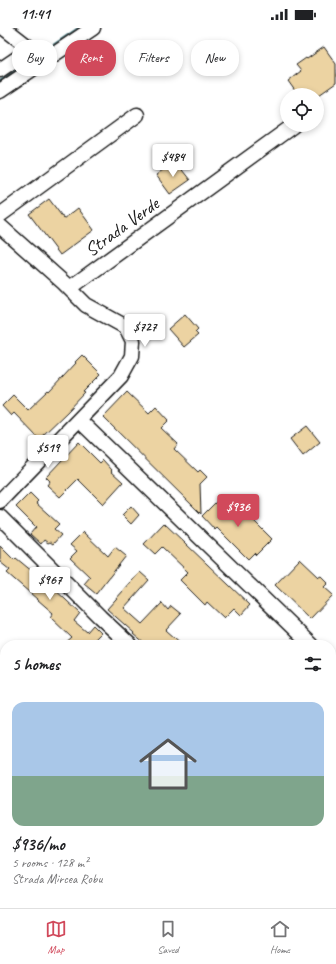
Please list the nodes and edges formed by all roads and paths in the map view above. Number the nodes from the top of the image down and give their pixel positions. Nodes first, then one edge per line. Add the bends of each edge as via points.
1 (4, 28) edge
2 (93, 28) edge
3 (0, 70) edge
4 (0, 91) edge
5 (137, 115) dead end
6 (284, 132) edge
7 (0, 215) edge
8 (0, 226) edge
9 (70, 288) junction
10 (79, 420) junction
11 (0, 501) edge
12 (0, 517) edge
13 (125, 640) edge
14 (307, 640) edge

1 - 3 street via 31,49
2 - 4 street
5 - 7 street
6 - 9 street, Strada Verde
8 - 9 street
9 - 10 street via 86,305 126,327 133,341 132,356 121,376
10 - 11 street
10 - 14 street
12 - 13 street

